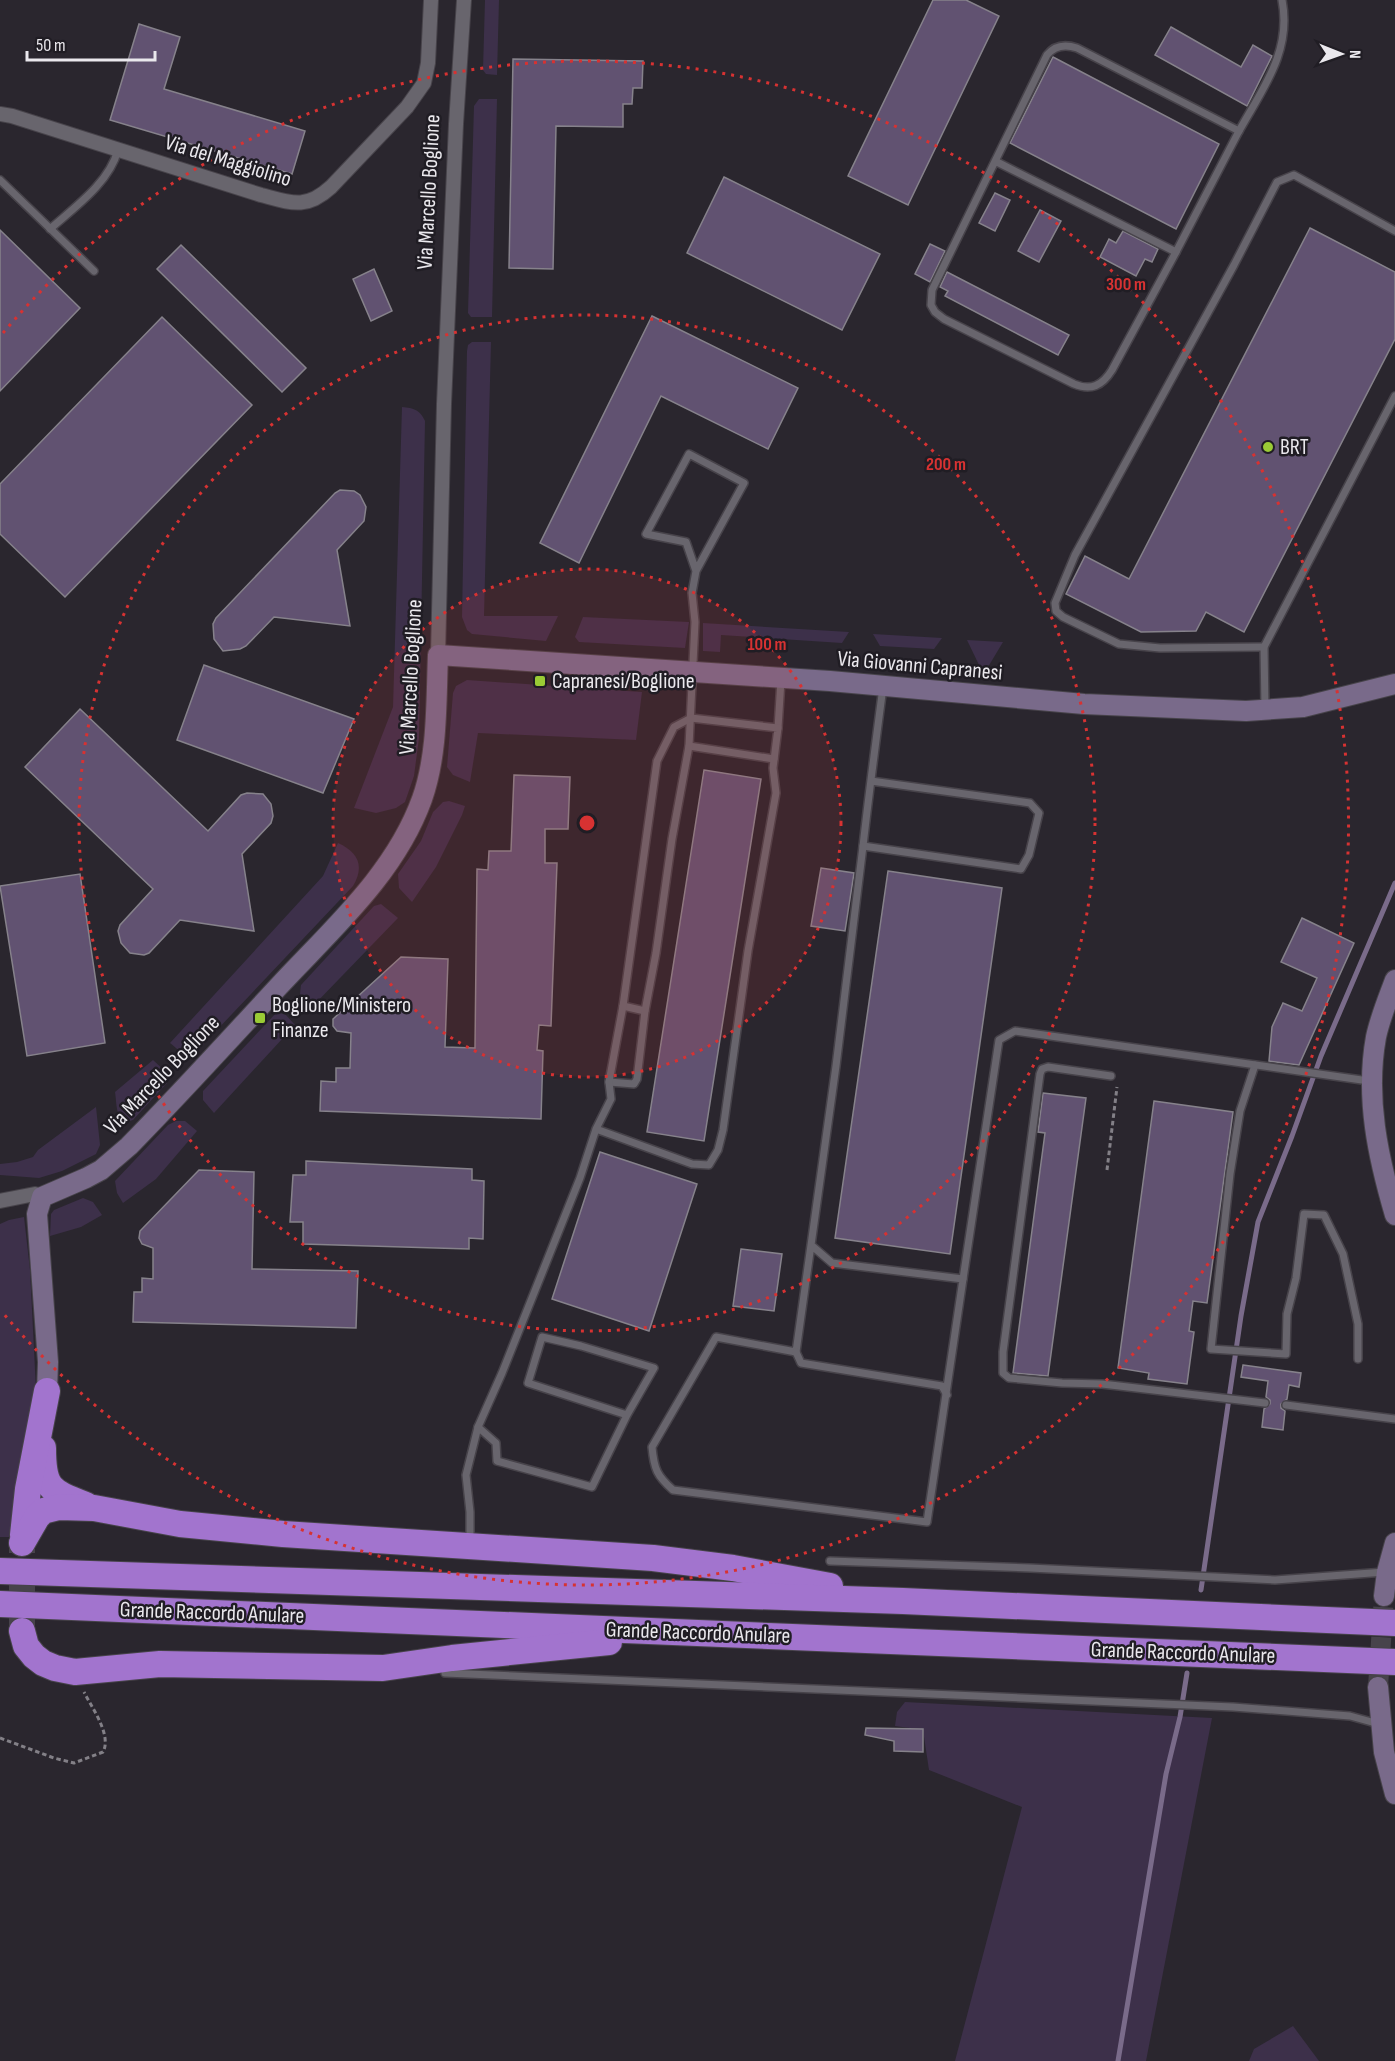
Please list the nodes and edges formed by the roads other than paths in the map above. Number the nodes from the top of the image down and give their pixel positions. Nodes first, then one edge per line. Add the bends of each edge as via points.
1 (430, 0) edge
2 (464, 0) edge
3 (1282, 0) edge
4 (0, 114) edge
5 (1239, 131) junction
6 (118, 150) junction
7 (995, 161) junction
8 (0, 180) edge
9 (50, 229) junction
10 (1395, 231) edge
11 (1176, 252) junction
12 (94, 272) dead end
13 (1395, 396) edge
14 (696, 571) junction
15 (1264, 647) junction
16 (438, 655) junction
17 (692, 673) junction
18 (781, 678) junction
19 (1395, 684) edge
20 (883, 687) junction
21 (1265, 711) junction
22 (691, 718) junction
23 (778, 728) junction
24 (689, 746) junction
25 (774, 759) junction
26 (871, 781) junction
27 (863, 846) junction
28 (1395, 980) edge
29 (623, 1006) junction
30 (645, 1011) junction
31 (1255, 1065) junction
32 (1115, 1078) road end
33 (1372, 1081) junction
34 (609, 1082) junction
35 (596, 1129) junction
36 (42, 1197) junction
37 (0, 1201) edge
38 (1395, 1215) edge
39 (812, 1245) junction
40 (963, 1279) junction
41 (796, 1352) junction
42 (1358, 1359) dead end
43 (48, 1391) junction
44 (946, 1395) junction
45 (1265, 1403) dead end
46 (1286, 1405) dead end
47 (627, 1415) junction
48 (1395, 1419) edge
49 (478, 1427) junction
50 (94, 1508) junction
51 (1395, 1543) edge
52 (470, 1546) junction
53 (831, 1561) dead end
54 (0, 1571) edge
55 (1391, 1572) edge
56 (1384, 1596) tunnel mouth
57 (903, 1601) junction
58 (0, 1604) edge
59 (1395, 1623) edge
60 (22, 1631) tunnel mouth
61 (699, 1633) junction
62 (1395, 1662) edge
63 (445, 1673) dead end
64 (1378, 1688) tunnel mouth
65 (1380, 1725) junction
66 (1395, 1794) edge

1 - 6 street, Via del Maggiolino via 424,83 407,107 332,186 306,202 298,204 261,195
2 - 16 street, Via Marcello Boglione via 445,382
3 - 5 lane via 1280,54
4 - 6 street, Via del Maggiolino
5 - 7 lane via 1065,45 1047,56
5 - 11 lane
6 - 9 lane via 115,162 85,200
7 - 11 lane
7 - 11 lane via 934,286 931,305 944,319 1074,384 1097,386 1109,376
8 - 9 lane
9 - 12 lane
10 - 15 lane via 1294,175 1277,182 1075,555 1055,603 1056,611 1063,617 1119,644 1160,648
13 - 15 lane
14 - 14 lane via 744,483 689,454 646,534 686,542
14 - 17 lane via 692,593
15 - 21 lane
16 - 17 street, Via Giovanni Capranesi
16 - 36 street, Via Marcello Boglione via 434,735 426,785 406,837 378,879 129,1146 101,1170
17 - 18 street, Via Giovanni Capranesi
17 - 22 lane
18 - 20 street, Via Giovanni Capranesi
18 - 23 lane
19 - 21 street, Via Giovanni Capranesi via 1315,705
20 - 21 street, Via Giovanni Capranesi via 1084,704
20 - 26 lane
22 - 23 lane
22 - 24 lane
22 - 29 lane via 674,727 657,761
23 - 25 lane
24 - 25 lane
24 - 30 lane
25 - 35 lane via 776,794 718,1150 709,1165 692,1164
26 - 27 lane
26 - 27 lane via 1030,803 1039,813 1022,869
27 - 39 lane
28 - 33 street via 1377,1036
29 - 30 lane
29 - 34 lane
30 - 34 lane via 637,1079 629,1085
31 - 33 lane
31 - 40 lane via 1015,1031 999,1040
31 - 42 lane via 1240,1111 1210,1349 1286,1354 1287,1314 1304,1214 1324,1215 1343,1254 1358,1324
32 - 45 lane via 1048,1067 1040,1074 1003,1373 1009,1378 1102,1384
33 - 38 street via 1376,1140
34 - 35 lane via 611,1099
35 - 49 lane via 580,1178
36 - 37 street, Via Marcello Boglione via 35,1194
36 - 43 street via 37,1214
39 - 40 lane via 832,1263
39 - 41 lane
40 - 44 lane
41 - 44 lane via 801,1363 942,1386
41 - 44 lane via 716,1337 652,1447 660,1478 674,1490 927,1522
43 - 50 highway via 44,1474 59,1494
43 - 50 highway via 28,1489 22,1543 43,1511 59,1507
46 - 48 lane
47 - 47 lane via 654,1368 542,1337 528,1383
47 - 49 lane via 592,1487 497,1461 496,1443
49 - 52 lane via 466,1475
50 - 52 highway via 180,1524
51 - 55 street
52 - 57 highway via 712,1565
53 - 55 lane via 1275,1581
54 - 57 highway, Grande Raccordo Anulare
55 - 56 street
57 - 59 highway, Grande Raccordo Anulare
58 - 61 highway, Grande Raccordo Anulare
60 - 61 highway via 26,1646 43,1663 75,1672 160,1664 383,1668
61 - 62 highway, Grande Raccordo Anulare
63 - 65 lane via 1175,1705 1350,1716
64 - 65 street
65 - 66 street

